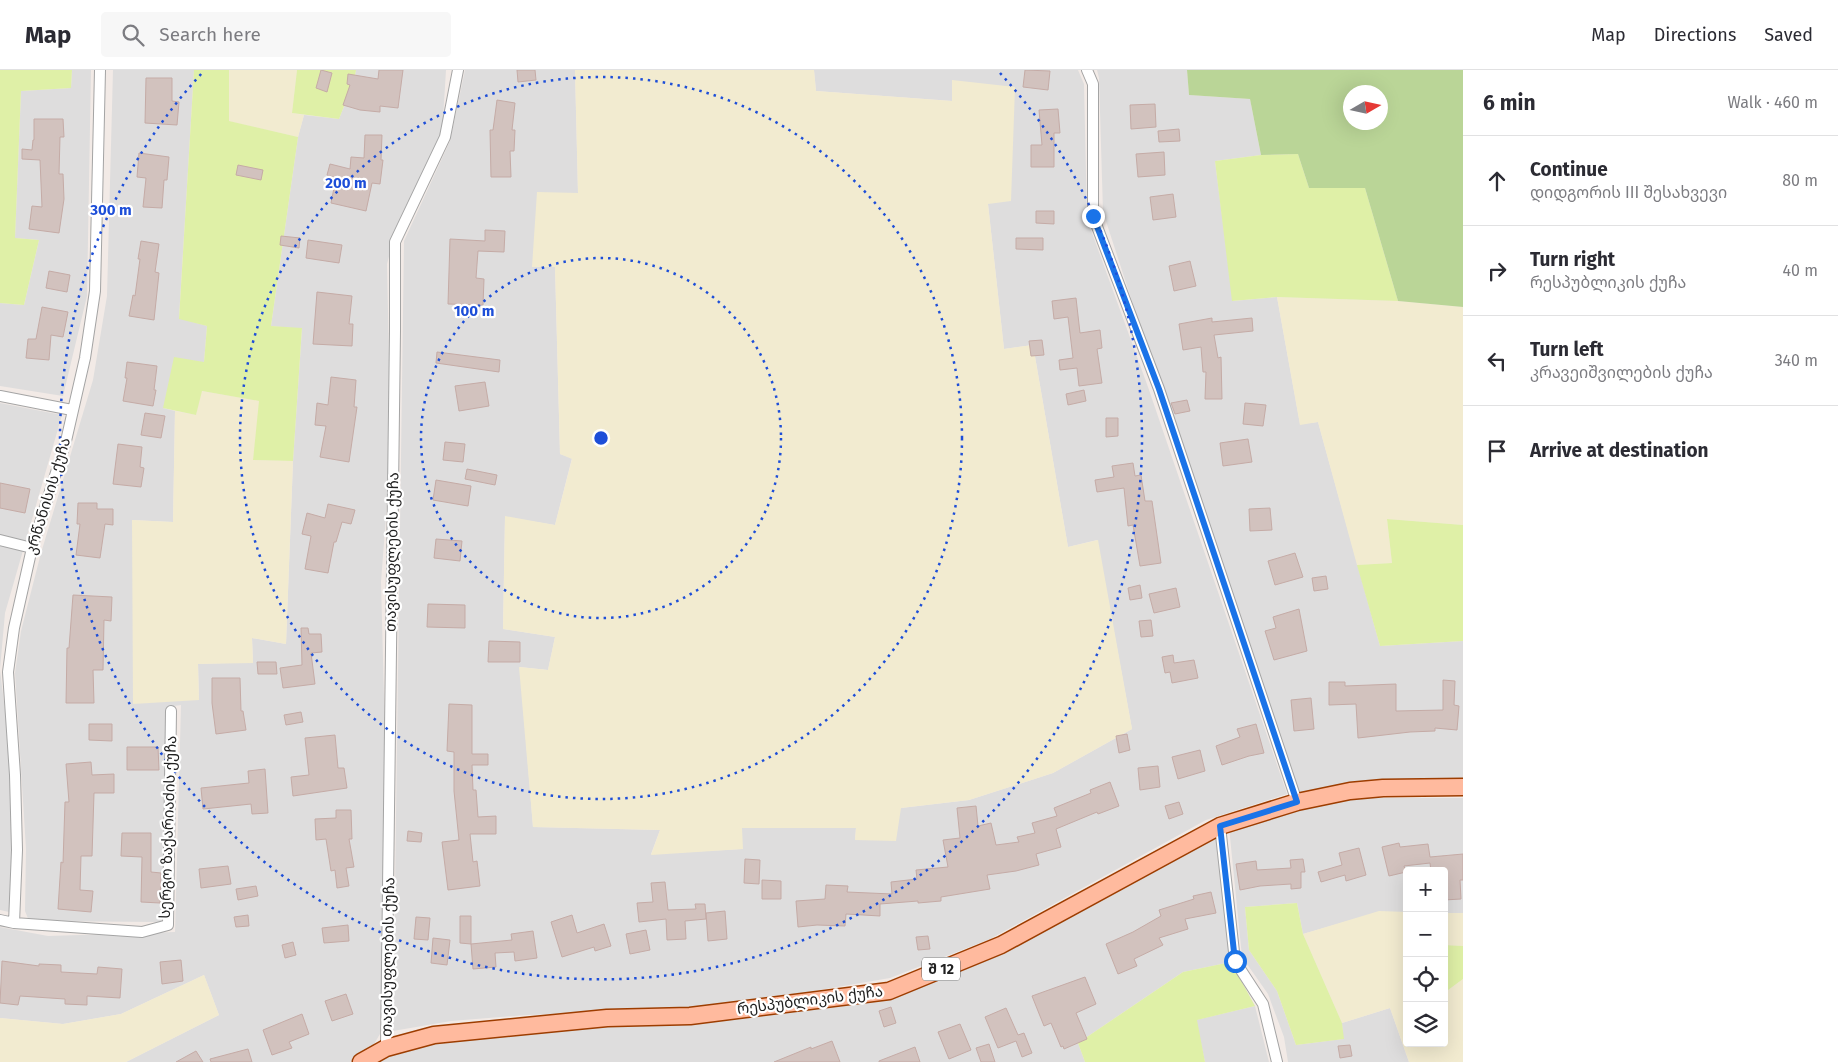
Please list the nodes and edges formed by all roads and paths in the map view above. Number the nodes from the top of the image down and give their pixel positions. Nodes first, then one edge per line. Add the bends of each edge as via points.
1 (100, 70) edge
2 (458, 70) edge
3 (1087, 70) edge
4 (0, 396) edge
5 (72, 410) junction
6 (0, 540) edge
7 (32, 548) junction
8 (172, 711) dead end
9 (1463, 787) edge
10 (1297, 802) junction
11 (1220, 826) junction
12 (0, 920) edge
13 (14, 923) junction
14 (386, 1048) junction
15 (361, 1062) edge
16 (1277, 1062) edge

1 - 5 street, კრწანისის ქუჩა via 95,291 85,358
2 - 14 street, თავისუფლების ქუჩა via 445,137 394,242
3 - 10 street via 1093,84 1093,216 1159,389
4 - 5 street
5 - 7 street, კრწანისის ქუჩა via 66,441
6 - 7 street
7 - 13 street, კრწანისის ქუჩა via 8,672 16,784
8 - 13 street, სერგო ზაქარიაძის ქუჩა via 168,925 142,932
9 - 10 main road, რესპუბლიკის ქუჩა / შ 12 via 1358,790
10 - 11 main road, რესპუბლიკის ქუჩა / შ 12
11 - 14 main road, რესპუბლიკის ქუჩა / შ 12 via 1001,945 889,991 690,1016 607,1018 434,1035
11 - 16 street via 1235,961 1263,1004
12 - 13 street, სერგო ზაქარიაძის ქუჩა
14 - 15 main road, რესპუბლიკის ქუჩა

